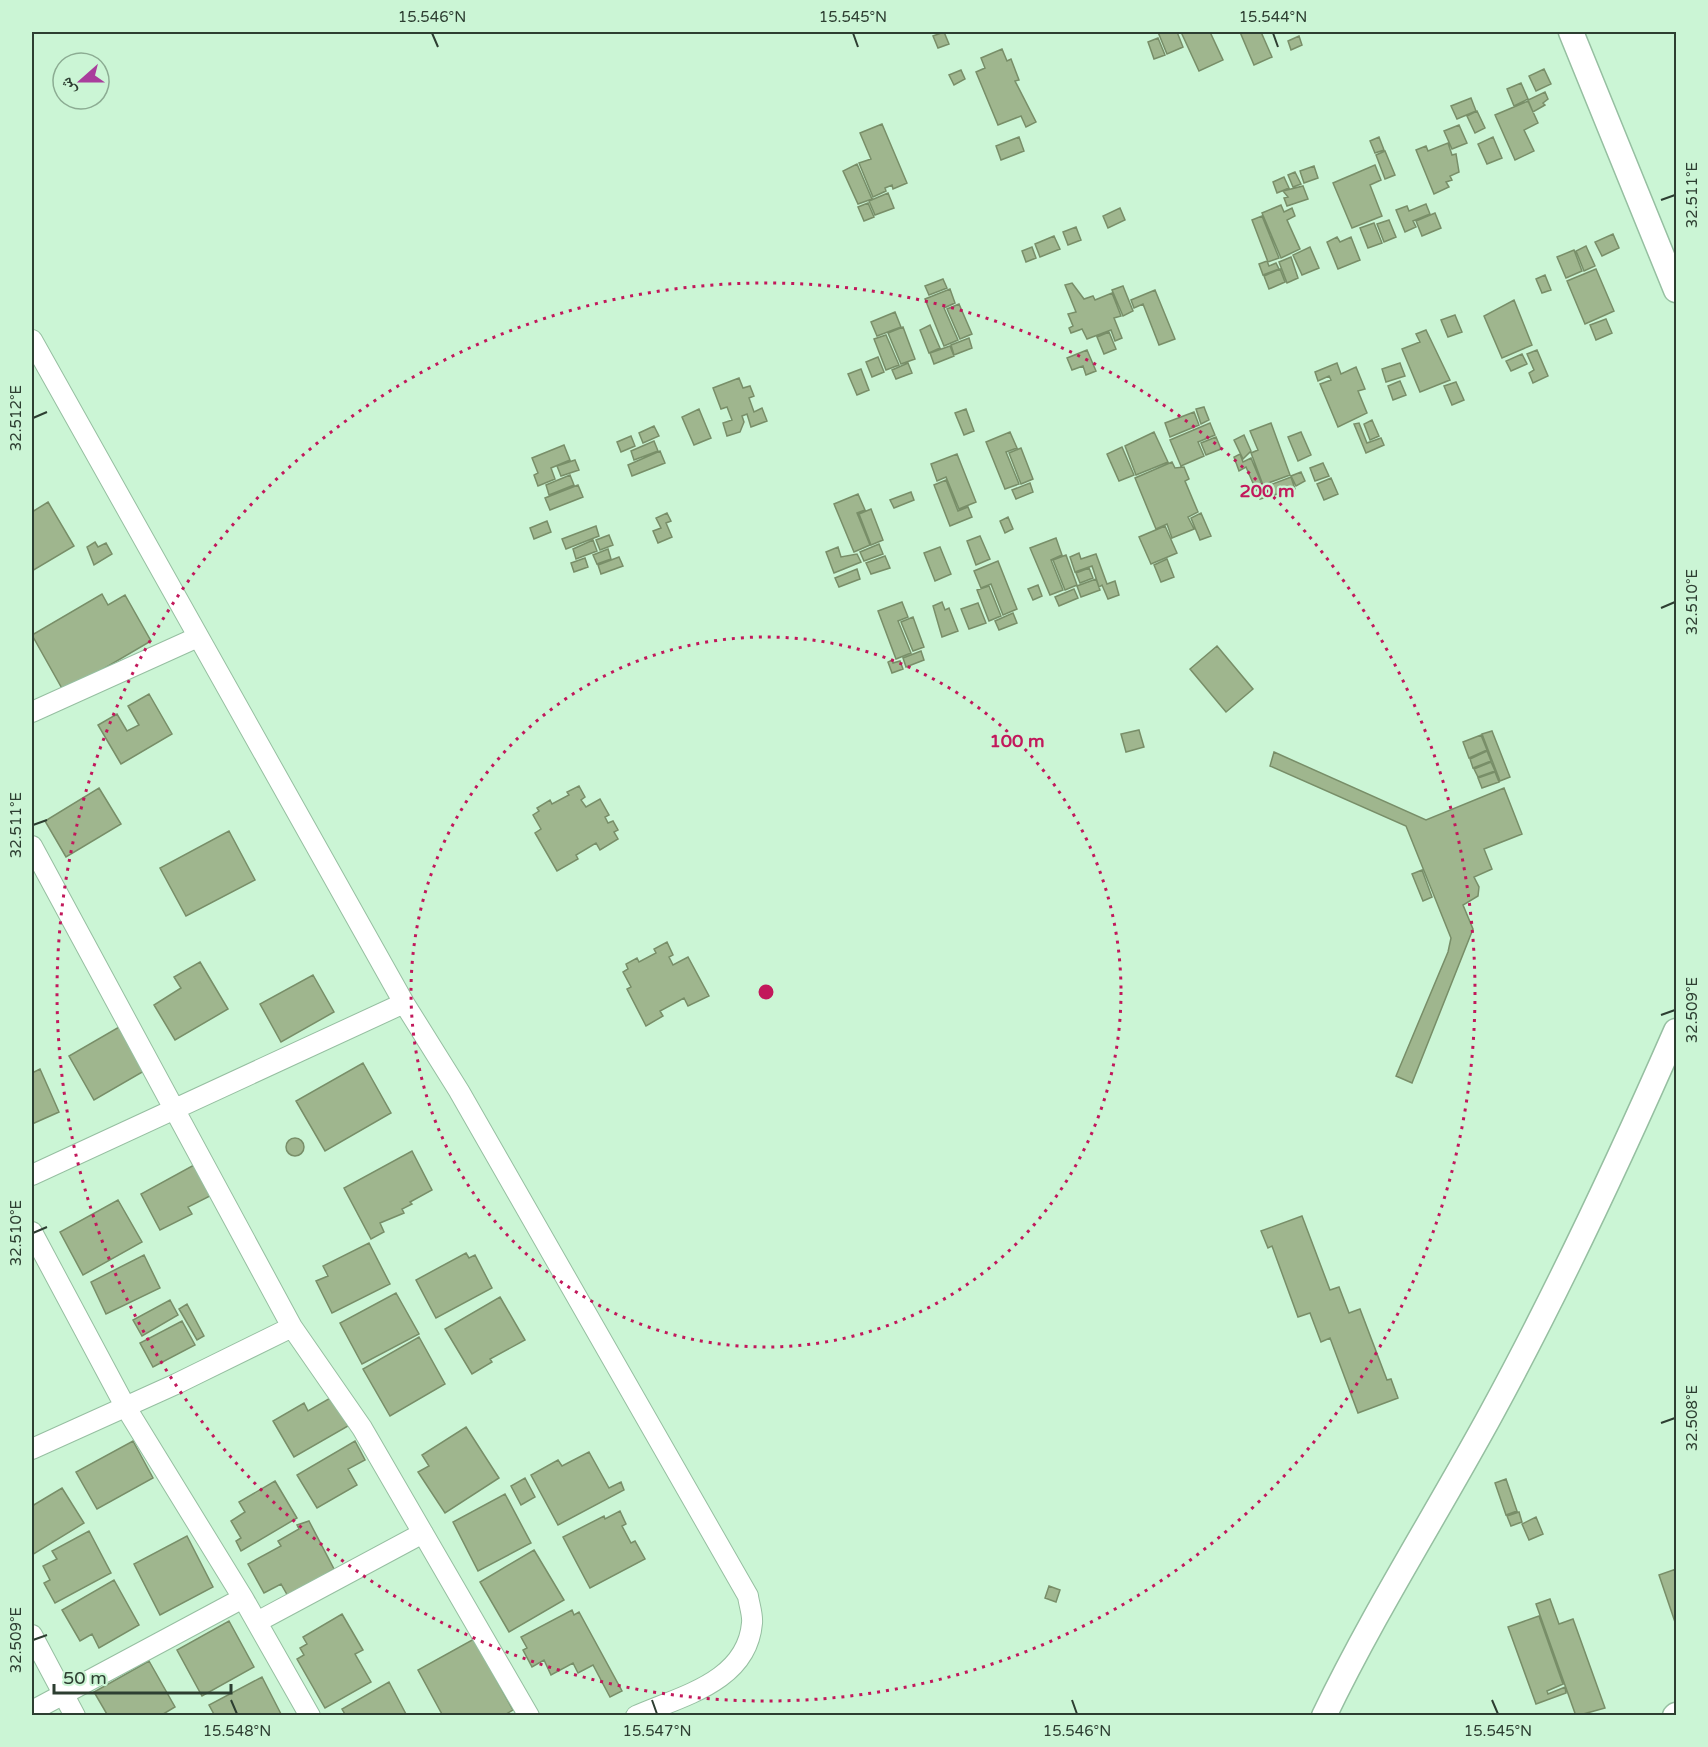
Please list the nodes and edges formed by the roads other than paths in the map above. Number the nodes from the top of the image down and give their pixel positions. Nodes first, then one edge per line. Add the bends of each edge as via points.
1 (1571, 32) edge
2 (1677, 290) edge
3 (32, 340) edge
4 (198, 638) junction
5 (32, 712) edge
6 (32, 846) edge
7 (404, 1003) junction
8 (1677, 1031) edge
9 (175, 1108) junction
10 (32, 1175) edge
11 (32, 1232) edge
12 (292, 1327) junction
13 (125, 1406) junction
14 (32, 1449) edge
15 (423, 1533) junction
16 (243, 1598) junction
17 (257, 1622) junction
18 (32, 1635) edge
19 (64, 1694) junction
20 (32, 1712) edge
21 (75, 1716) edge
22 (310, 1716) edge
23 (529, 1716) edge
24 (636, 1716) edge
25 (1324, 1716) edge

1 - 2 street
3 - 4 street
4 - 5 street
4 - 7 street
6 - 9 street
7 - 9 street
7 - 24 street via 459,1091 748,1596 752,1622 749,1639 732,1669 710,1684
8 - 25 street via 1597,1208 1491,1414 1347,1668
9 - 10 street
9 - 12 street
11 - 13 street
12 - 13 street
12 - 15 street via 362,1428
13 - 14 street
13 - 16 street
15 - 17 street
15 - 23 street
16 - 17 street
16 - 19 street
17 - 22 street
18 - 19 street
19 - 20 street
19 - 21 street

